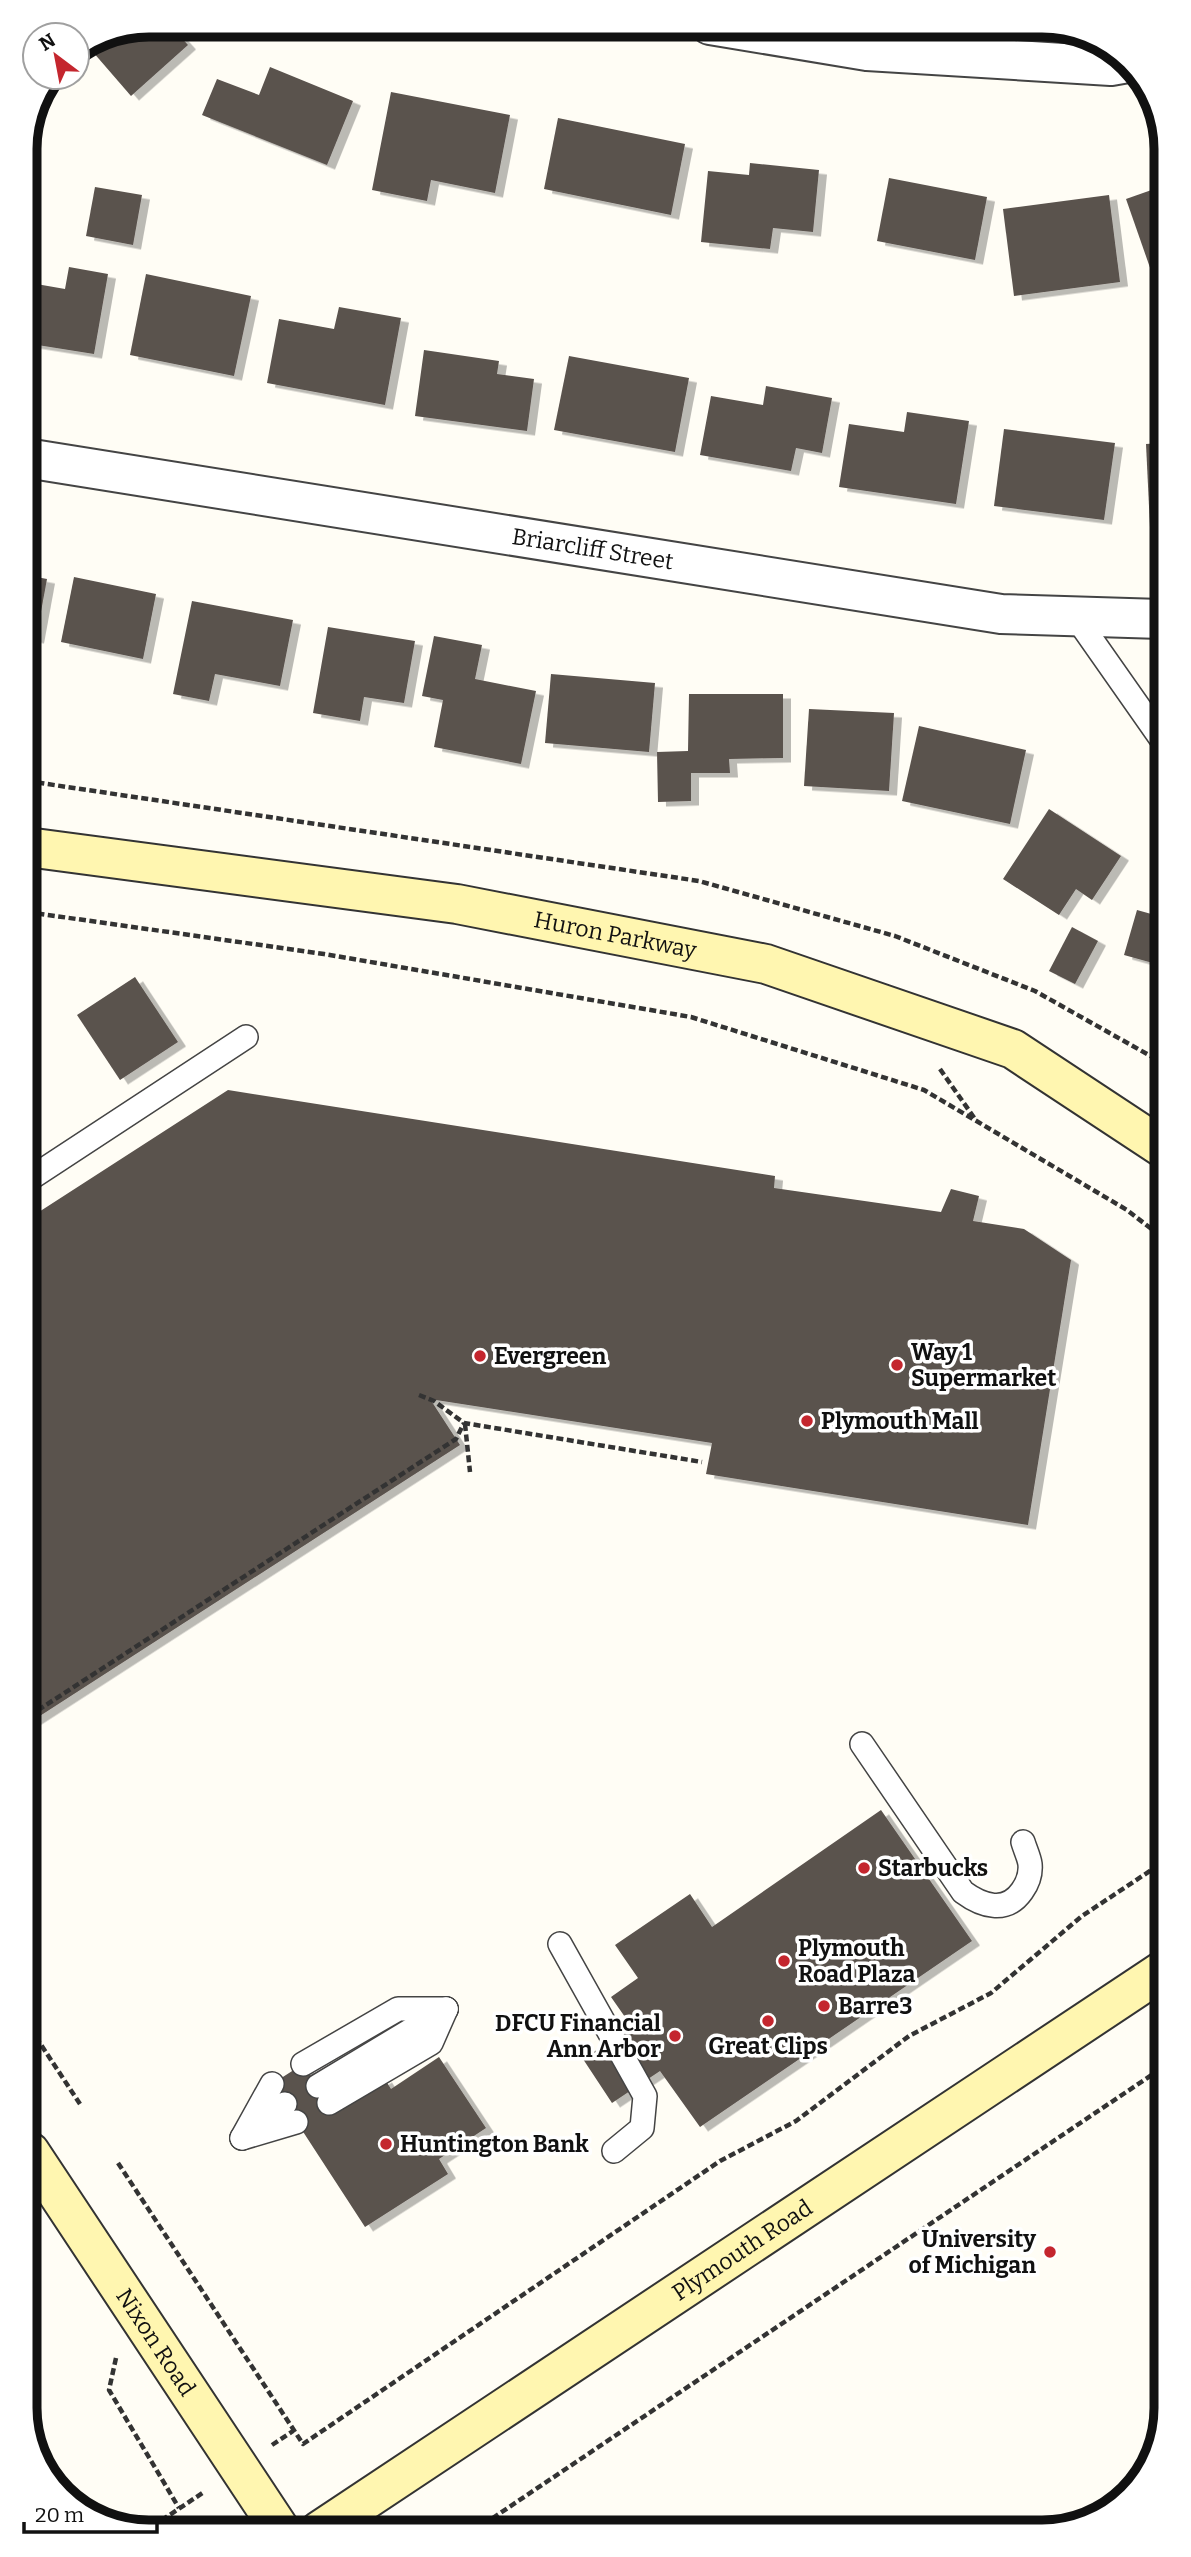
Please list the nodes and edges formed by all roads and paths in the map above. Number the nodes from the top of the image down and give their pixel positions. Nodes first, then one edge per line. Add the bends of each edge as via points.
1 (870, 38) edge
2 (1117, 65) edge
3 (37, 460) edge
4 (1075, 616) junction
5 (1154, 619) edge
6 (1154, 729) edge
7 (37, 783) edge
8 (37, 848) edge
9 (37, 913) edge
10 (246, 1037) dead end
11 (1154, 1058) edge
12 (1154, 1142) edge
13 (37, 1174) edge
14 (1154, 1231) edge
15 (419, 1395) dead end
16 (464, 1423) junction
17 (702, 1462) dead end
18 (470, 1472) dead end
19 (157, 1624) dead end
20 (161, 1630) junction
21 (37, 1711) edge
22 (862, 1744) dead end
23 (1023, 1842) dead end
24 (1154, 1868) edge
25 (561, 1944) dead end
26 (1154, 1976) edge
27 (37, 2039) edge
28 (303, 2064) dead end
29 (1154, 2074) edge
30 (272, 2084) dead end
31 (323, 2094) dead end
32 (80, 2104) dead end
33 (291, 2113) dead end
34 (614, 2151) dead end
35 (37, 2163) edge
36 (118, 2163) dead end
37 (109, 2390) dead end
38 (293, 2431) junction
39 (280, 2440) dead end
40 (203, 2493) dead end
41 (179, 2508) junction
42 (162, 2520) edge
43 (274, 2520) edge
44 (336, 2520) edge
45 (490, 2520) edge

1 - 2 street
3 - 4 street, Briarcliff Street via 1001,614
4 - 5 street, Briarcliff Street
4 - 6 lane
7 - 11 path via 699,881 895,936 1035,991
8 - 12 main road, Huron Parkway via 457,904 765,964 1013,1049
9 - 14 path via 324,954 691,1017 924,1090 1127,1210
10 - 13 lane
15 - 16 path
16 - 17 path
16 - 18 path
16 - 20 path via 456,1439
19 - 20 path
20 - 21 path
22 - 23 lane via 963,1892 979,1904 998,1907 1016,1900 1027,1884 1030,1866
24 - 38 path via 1082,1916 991,1993 909,2036 796,2121 720,2161 303,2444
25 - 34 lane via 645,2096 642,2128
26 - 44 main road, Plymouth Road
27 - 32 path
28 - 31 lane via 398,2009 446,2009
29 - 45 path
30 - 33 lane via 242,2138
35 - 43 main road, Nixon Road
36 - 38 path
37 - 41 path
38 - 39 path
40 - 41 path
41 - 42 path

